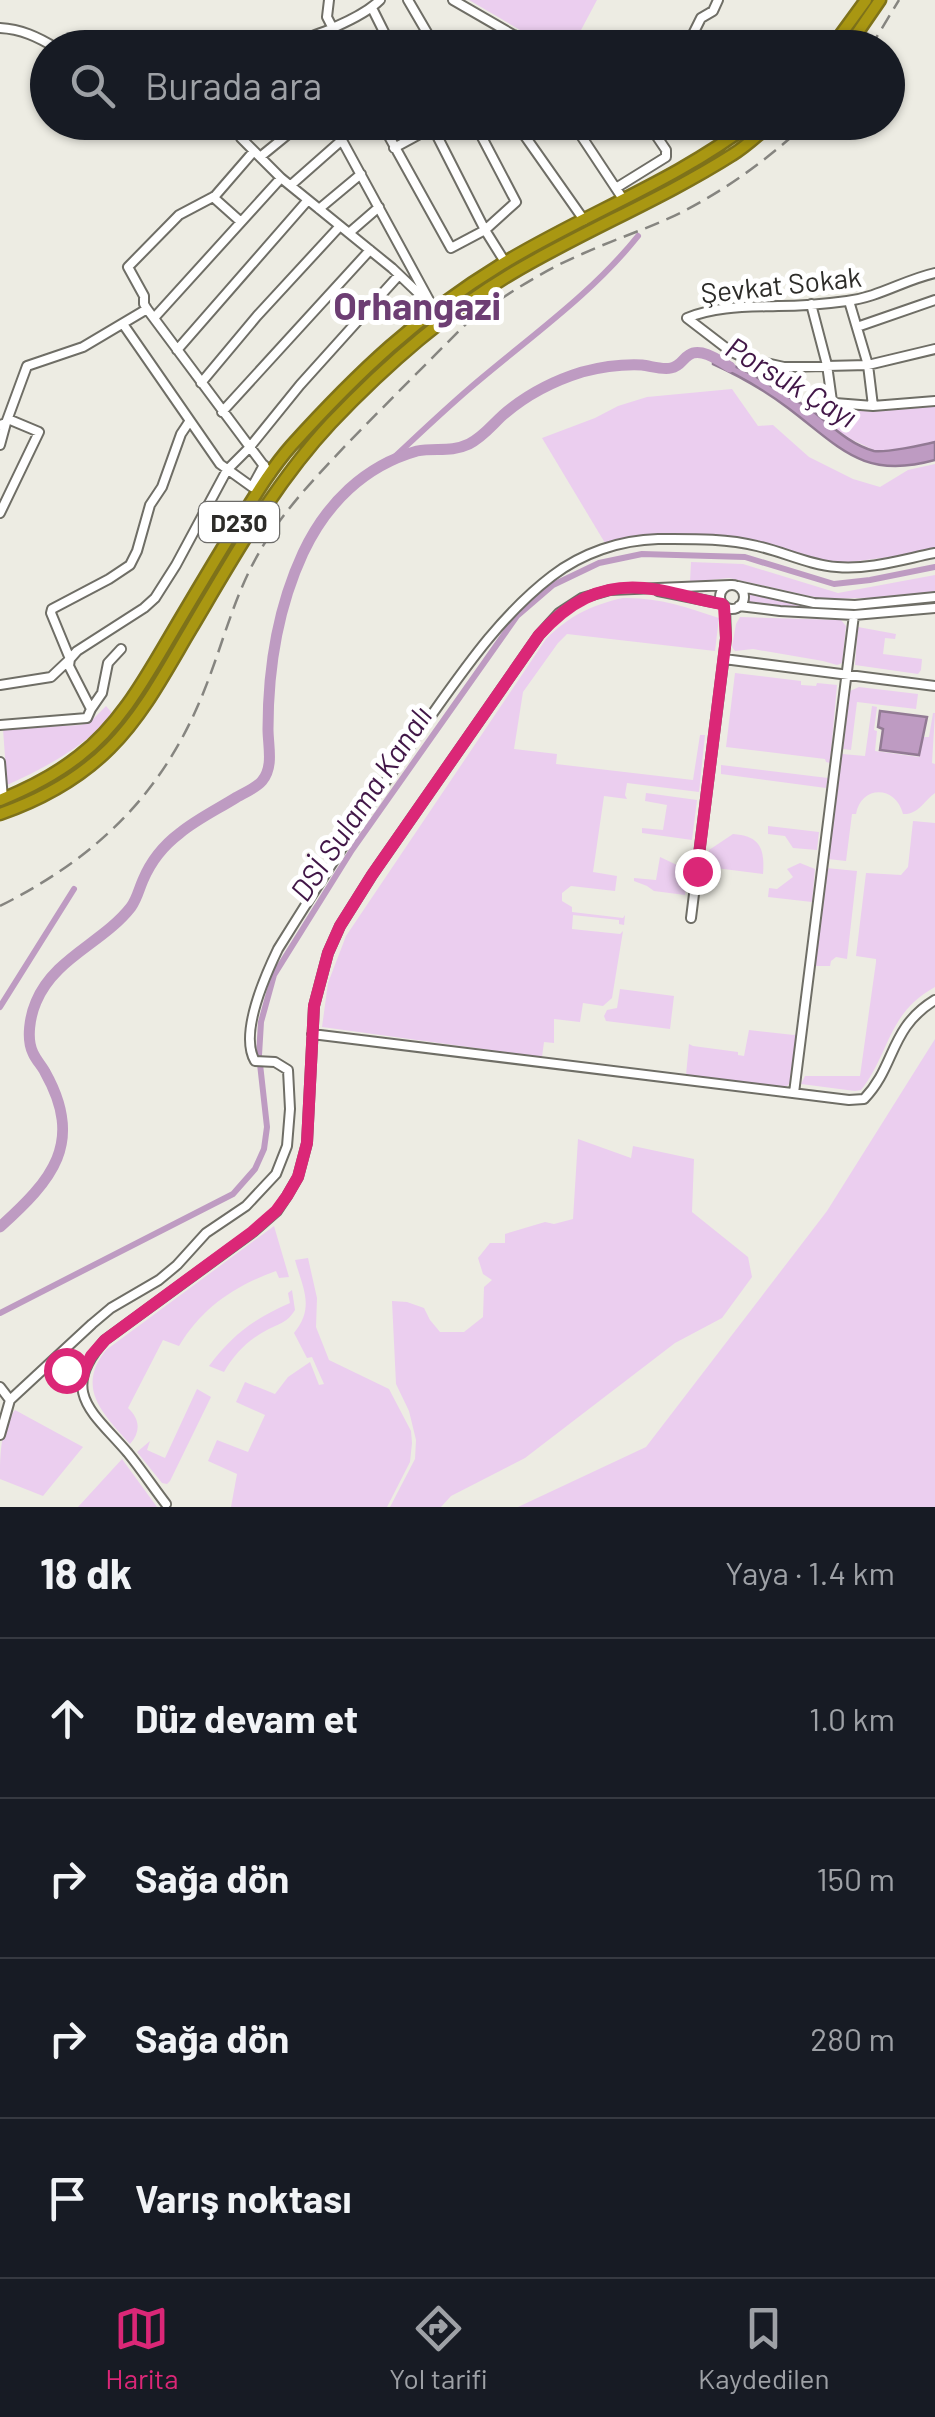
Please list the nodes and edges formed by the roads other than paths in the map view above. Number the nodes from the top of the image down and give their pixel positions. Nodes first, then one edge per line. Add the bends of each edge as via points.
1 (329, 0) edge
2 (380, 0) edge
3 (408, 0) edge
4 (453, 0) edge
5 (718, 0) edge
6 (866, 0) edge
7 (880, 0) edge
8 (372, 8) junction
9 (0, 28) edge
10 (333, 28) junction
11 (326, 30) edge
12 (383, 30) edge
13 (426, 30) edge
14 (505, 30) edge
15 (694, 30) edge
16 (844, 30) edge
17 (860, 30) edge
18 (30, 34) edge
19 (243, 140) edge
20 (277, 140) edge
21 (342, 140) joint
22 (390, 140) edge
23 (407, 140) edge
24 (440, 140) edge
25 (483, 140) edge
26 (528, 140) edge
27 (584, 140) edge
28 (660, 140) edge
29 (729, 140) edge
30 (752, 140) edge
31 (394, 148) junction
32 (256, 154) junction
33 (361, 174) junction
34 (282, 178) junction
35 (291, 186) junction
36 (620, 193) junction
37 (214, 198) junction
38 (308, 200) junction
39 (379, 207) junction
40 (319, 209) junction
41 (584, 220) junction
42 (241, 222) junction
43 (340, 226) junction
44 (485, 230) junction
45 (349, 234) junction
46 (370, 250) junction
47 (505, 262) junction
48 (512, 273) junction
49 (935, 273) edge
50 (399, 275) junction
51 (935, 300) edge
52 (849, 301) junction
53 (810, 304) junction
54 (434, 308) junction
55 (147, 309) junction
56 (154, 318) junction
57 (123, 324) junction
58 (857, 328) junction
59 (935, 349) edge
60 (177, 350) junction
61 (827, 365) junction
62 (868, 365) junction
63 (201, 383) junction
64 (935, 401) edge
65 (873, 406) junction
66 (222, 412) junction
67 (5, 422) edge
68 (189, 422) junction
69 (0, 445) edge
70 (249, 448) junction
71 (267, 469) junction
72 (227, 470) junction
73 (1, 509) edge
74 (935, 553) edge
75 (734, 586) junction
76 (644, 588) junction
77 (935, 597) edge
78 (724, 605) junction
79 (737, 607) junction
80 (935, 608) edge
81 (854, 615) junction
82 (726, 638) junction
83 (121, 650) dead end
84 (70, 658) junction
85 (724, 659) junction
86 (845, 676) junction
87 (0, 685) edge
88 (935, 686) edge
89 (92, 709) junction
90 (0, 724) edge
91 (0, 762) edge
92 (2, 800) edge
93 (0, 814) edge
94 (690, 918) dead end
95 (935, 1000) edge
96 (312, 1034) junction
97 (794, 1093) junction
98 (52, 1362) junction
99 (82, 1375) junction
100 (0, 1387) edge
101 (10, 1400) junction
102 (0, 1435) edge
103 (166, 1504) dead end

1 - 10 street
2 - 8 street
3 - 13 street
4 - 14 street
5 - 15 street
6 - 16 highway
7 - 17 highway
8 - 10 street
8 - 12 street
9 - 18 street
10 - 11 street
19 - 32 street
20 - 32 street
21 - 33 street
21 - 35 street
22 - 31 street
23 - 31 street
24 - 44 street
25 - 44 street via 516,202
26 - 41 street
27 - 36 street
28 - 36 street via 666,157
29 - 36 highway, D230 via 657,182
30 - 48 highway, D230
31 - 44 street via 451,248
32 - 34 street
32 - 37 street
33 - 39 street
33 - 40 street
34 - 35 street
34 - 42 street
35 - 38 street
36 - 41 highway, D230
37 - 42 street
37 - 55 street via 179,215 128,268
38 - 40 street
38 - 60 street
39 - 45 street
39 - 54 street
40 - 43 street
41 - 47 highway, D230
42 - 56 street
43 - 45 street
43 - 63 street
44 - 47 street
45 - 46 street
46 - 50 street
46 - 66 street
47 - 48 highway
47 - 54 highway, D230
48 - 93 highway, D230 via 446,316 328,427 259,516 146,703 108,749 56,789
49 - 52 street, Şevkat Sokak
50 - 54 street
50 - 70 street
51 - 58 street
52 - 53 street, Şevkat Sokak
52 - 58 street
53 - 61 street
53 - 61 street, Şevkat Sokak via 703,311 687,318 744,358 784,367
54 - 71 highway, D230 via 358,374
55 - 56 street
55 - 57 street
56 - 60 street
57 - 67 street via 83,347 27,366
57 - 68 street
58 - 62 street
59 - 62 street
60 - 63 street
61 - 62 street
61 - 65 street via 832,401
62 - 65 street
63 - 66 street
64 - 65 street
66 - 70 street
67 - 69 street
67 - 73 street via 39,432
68 - 72 street
68 - 84 street via 130,565 52,609
70 - 71 street
70 - 72 street
71 - 72 street via 252,486
71 - 92 highway, D230 via 116,720 80,755
72 - 84 street via 155,598
74 - 98 street via 843,568 730,541 633,540 554,574 512,609 364,812 278,949 259,994 251,1056 288,1070 287,1146 276,1174 177,1265 112,1308
75 - 76 street
75 - 77 street via 814,603
75 - 78 street via 721,592
75 - 79 street via 744,596
76 - 78 street
76 - 96 street via 582,598 539,635 340,926 320,978
78 - 79 street
78 - 82 street
79 - 81 street
79 - 82 street
80 - 81 street
81 - 86 street
82 - 85 street
83 - 89 street via 108,664
84 - 87 street via 51,677
84 - 89 street
85 - 86 street
85 - 94 street
86 - 88 street
86 - 97 street
89 - 90 street via 87,718
91 - 92 street
95 - 97 street via 908,1022 864,1099
96 - 97 street
96 - 99 street via 307,1143 287,1196 252,1232 105,1340
98 - 99 street
98 - 101 street
99 - 103 street via 88,1408
100 - 101 street
101 - 102 street

